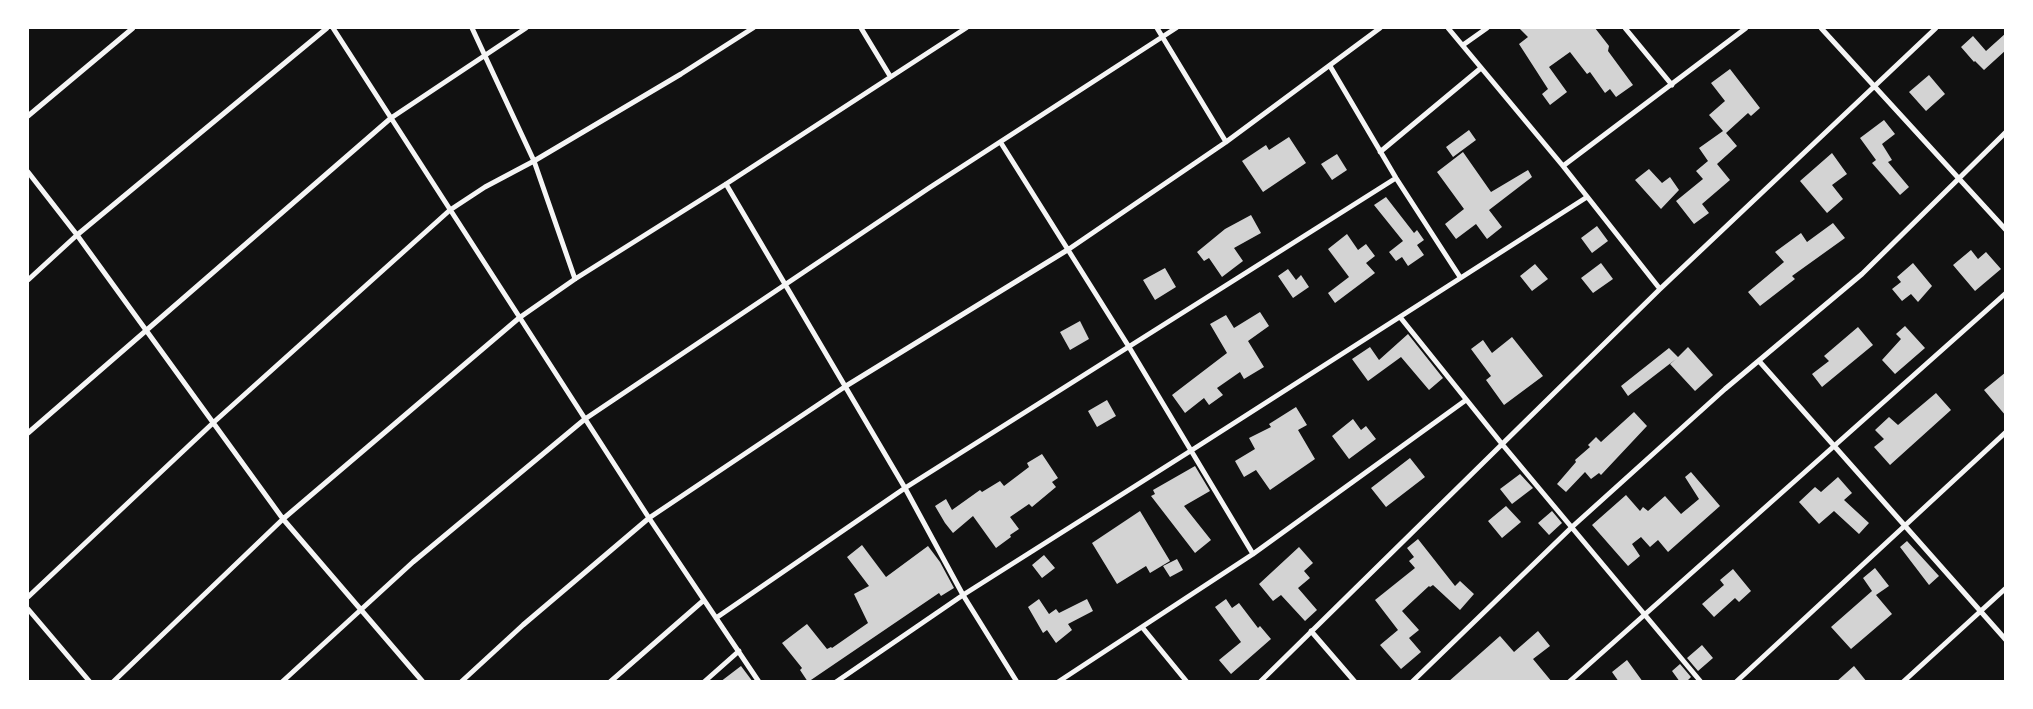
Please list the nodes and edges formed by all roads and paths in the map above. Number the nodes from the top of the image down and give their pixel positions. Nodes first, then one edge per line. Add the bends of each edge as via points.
1 (133, 28) edge
2 (327, 28) edge
3 (333, 28) edge
4 (472, 28) edge
5 (526, 28) edge
6 (753, 28) edge
7 (861, 28) edge
8 (966, 28) edge
9 (1157, 28) edge
10 (1176, 28) edge
11 (1380, 28) edge
12 (1448, 28) edge
13 (1487, 28) edge
14 (1625, 28) edge
15 (1746, 28) edge
16 (1821, 28) edge
17 (1936, 28) edge
18 (1162, 37) junction
19 (1463, 45) junction
20 (484, 55) junction
21 (1330, 66) junction
22 (1481, 68) junction
23 (890, 76) junction
24 (1672, 85) junction
25 (1874, 87) junction
26 (28, 116) edge
27 (391, 118) junction
28 (2006, 132) edge
29 (1226, 142) junction
30 (1000, 143) junction
31 (1380, 152) junction
32 (534, 161) junction
33 (1563, 166) junction
34 (28, 172) edge
35 (1396, 178) junction
36 (1958, 179) junction
37 (726, 184) junction
38 (1587, 197) junction
39 (450, 210) junction
40 (2006, 230) edge
41 (77, 235) junction
42 (1069, 249) junction
43 (1460, 277) junction
44 (575, 279) junction
45 (28, 280) edge
46 (784, 286) junction
47 (1660, 289) junction
48 (2006, 294) edge
49 (1400, 317) junction
50 (519, 318) junction
51 (146, 330) junction
52 (1129, 347) junction
53 (1759, 361) junction
54 (846, 386) junction
55 (1466, 400) junction
56 (585, 419) junction
57 (214, 422) junction
58 (2006, 432) edge
59 (28, 433) edge
60 (1502, 444) junction
61 (1836, 446) junction
62 (1192, 450) junction
63 (905, 488) junction
64 (649, 518) junction
65 (283, 519) junction
66 (1903, 525) junction
67 (1572, 527) junction
68 (1253, 554) junction
69 (2006, 588) edge
70 (963, 595) junction
71 (28, 597) edge
72 (704, 600) junction
73 (28, 609) edge
74 (361, 611) junction
75 (1980, 611) junction
76 (1646, 615) junction
77 (716, 618) junction
78 (1142, 627) junction
79 (1311, 631) junction
80 (2006, 640) edge
81 (739, 651) junction
82 (90, 682) edge
83 (113, 682) edge
84 (282, 682) edge
85 (423, 682) edge
86 (461, 682) edge
87 (610, 682) edge
88 (704, 682) edge
89 (759, 682) edge
90 (836, 682) edge
91 (1017, 682) edge
92 (1058, 682) edge
93 (1188, 682) edge
94 (1260, 682) edge
95 (1355, 682) edge
96 (1412, 682) edge
97 (1569, 682) edge
98 (1701, 682) edge
99 (1736, 682) edge
100 (1903, 682) edge

1 - 26 street
2 - 41 street
3 - 27 street
4 - 20 street
5 - 20 street
6 - 32 street
7 - 23 street
8 - 23 street
9 - 18 street
10 - 18 street
11 - 21 street
12 - 19 street
13 - 19 street
14 - 24 street
15 - 24 street
16 - 25 street
17 - 25 street
18 - 29 street
18 - 30 street
19 - 22 street
20 - 27 street
20 - 32 street
21 - 29 street
21 - 31 street
22 - 31 street
22 - 33 street
23 - 37 street
24 - 33 street
25 - 36 street
25 - 47 street
27 - 39 street
27 - 51 street
28 - 36 street
29 - 42 street
30 - 42 street
30 - 46 street
31 - 35 street
32 - 39 street
32 - 44 street
33 - 38 street
34 - 41 street
35 - 43 street
35 - 52 street
36 - 40 street
36 - 53 street via 1862,274
37 - 44 street
37 - 46 street
38 - 43 street
38 - 47 street
39 - 50 street
39 - 57 street
41 - 45 street
41 - 51 street
42 - 52 street
42 - 54 street
43 - 49 street
44 - 50 street
46 - 54 street
46 - 56 street
47 - 60 street
48 - 61 street
49 - 55 street
49 - 62 street
50 - 56 street
50 - 65 street
51 - 57 street
51 - 59 street
52 - 62 street
52 - 63 street
53 - 61 street
53 - 67 street
54 - 63 street
54 - 64 street
55 - 60 street
55 - 68 street
56 - 64 street
56 - 74 street via 413,562
57 - 65 street
57 - 71 street
58 - 66 street
60 - 67 street
60 - 79 street
61 - 66 street
61 - 76 street
62 - 68 street
62 - 70 street
63 - 70 street
63 - 77 street
64 - 72 street
64 - 86 street
65 - 74 street
65 - 83 street
66 - 75 street
66 - 99 street
67 - 76 street
67 - 96 street
68 - 78 street
69 - 75 street
70 - 90 street
70 - 91 street
72 - 77 street
72 - 87 street
73 - 82 street
74 - 84 street
74 - 85 street
75 - 80 street
75 - 100 street
76 - 97 street
76 - 98 street
77 - 81 street
78 - 92 street
78 - 93 street
79 - 94 street
79 - 95 street
81 - 88 street
81 - 89 street

